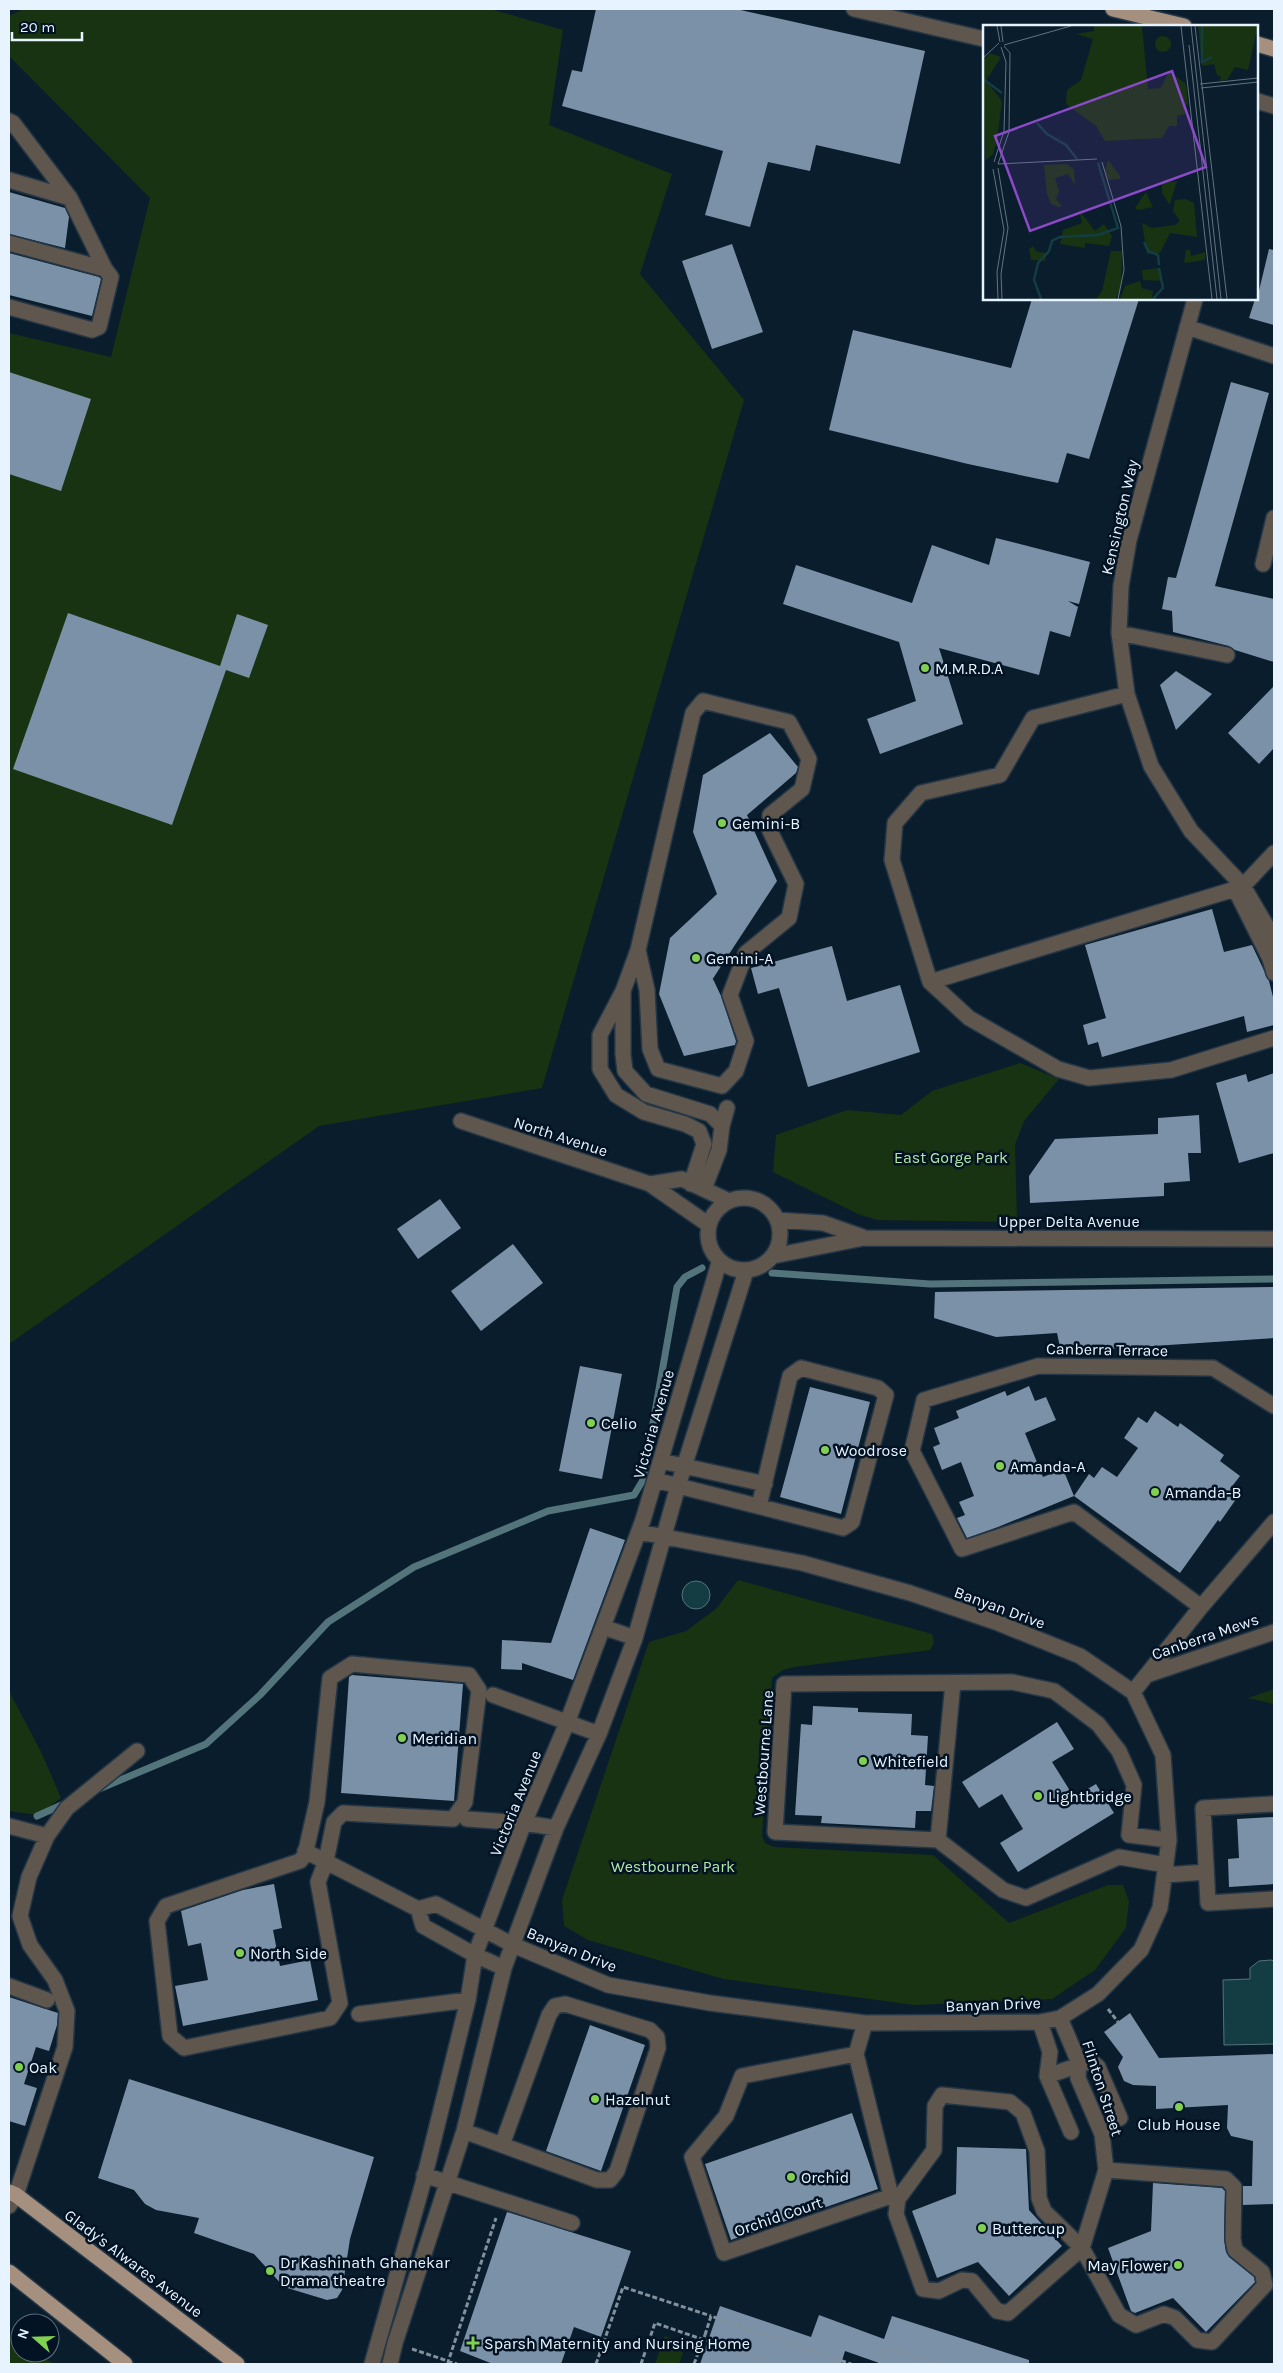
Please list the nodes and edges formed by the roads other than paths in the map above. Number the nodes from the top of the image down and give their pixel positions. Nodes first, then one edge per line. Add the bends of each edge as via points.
1 (854, 9) edge
2 (1113, 9) edge
3 (1180, 25) edge
4 (983, 39) edge
5 (1258, 44) edge
6 (1274, 48) edge
7 (1258, 102) edge
8 (1274, 106) edge
9 (9, 121) edge
10 (9, 180) edge
11 (70, 198) junction
12 (9, 243) edge
13 (105, 269) junction
14 (1195, 300) edge
15 (9, 307) edge
16 (1187, 327) junction
17 (1274, 356) edge
18 (1274, 518) edge
19 (1263, 564) dead end
20 (1119, 633) junction
21 (1227, 655) dead end
22 (1127, 694) junction
23 (1274, 853) edge
24 (1243, 886) junction
25 (1274, 945) edge
26 (638, 950) junction
27 (1274, 973) edge
28 (930, 982) junction
29 (623, 991) junction
30 (1274, 1038) edge
31 (727, 1108) dead end
32 (696, 1110) junction
33 (461, 1121) dead end
34 (722, 1126) junction
35 (691, 1127) junction
36 (650, 1184) junction
37 (698, 1186) junction
38 (729, 1201) junction
39 (777, 1220) junction
40 (709, 1225) junction
41 (864, 1238) junction
42 (1274, 1239) edge
43 (772, 1256) junction
44 (719, 1263) junction
45 (746, 1271) junction
46 (685, 1378) junction
47 (710, 1386) junction
48 (1274, 1406) edge
49 (661, 1461) junction
50 (685, 1466) junction
51 (655, 1480) junction
52 (765, 1484) junction
53 (678, 1486) junction
54 (760, 1506) junction
55 (1274, 1522) edge
56 (639, 1532) junction
57 (664, 1538) junction
58 (1201, 1607) junction
59 (603, 1627) junction
60 (1274, 1632) edge
61 (635, 1638) junction
62 (1147, 1674) junction
63 (953, 1683) junction
64 (1133, 1692) junction
65 (493, 1695) dead end
66 (567, 1723) junction
67 (599, 1734) junction
68 (138, 1751) dead end
69 (1274, 1804) edge
70 (467, 1819) dead end
71 (524, 1823) junction
72 (9, 1826) edge
73 (556, 1828) junction
74 (46, 1836) junction
75 (938, 1840) junction
76 (1169, 1840) junction
77 (305, 1851) junction
78 (326, 1861) junction
79 (1165, 1870) junction
80 (1206, 1872) junction
81 (1274, 1899) edge
82 (418, 1909) junction
83 (484, 1931) junction
84 (512, 1945) junction
85 (475, 1955) junction
86 (504, 1968) junction
87 (9, 1986) edge
88 (47, 2000) dead end
89 (468, 2000) junction
90 (359, 2014) dead end
91 (1060, 2018) junction
92 (1040, 2022) junction
93 (865, 2023) junction
94 (856, 2054) junction
95 (1079, 2063) junction
96 (1048, 2076) junction
97 (1120, 2118) dead end
98 (464, 2131) junction
99 (1071, 2132) dead end
100 (502, 2145) junction
101 (1106, 2170) junction
102 (424, 2176) junction
103 (447, 2182) junction
104 (11, 2198) edge
105 (572, 2223) dead end
106 (1082, 2248) junction
107 (9, 2272) edge
108 (373, 2360) edge
109 (391, 2363) edge
110 (125, 2364) edge
111 (237, 2364) edge

1 - 4 street
2 - 3 main road
5 - 6 main road
7 - 8 street
9 - 11 street
10 - 11 street
11 - 13 street
12 - 13 street
13 - 15 street via 110,277 99,327 92,330
14 - 16 street, Kensington Way
16 - 17 street
16 - 20 street, Kensington Way via 1129,540 1121,586
18 - 19 street
20 - 21 street
20 - 22 street, Kensington Way
22 - 24 street, Kensington Way via 1151,766 1191,831
22 - 28 street via 1033,718 1000,775 921,793 895,823 892,860
23 - 24 street
24 - 25 street, Kensington Way
26 - 26 street via 647,990 650,1049 658,1069 722,1086 736,1071 746,1041 730,995 746,953 789,918 796,884 770,831 770,814 802,789 809,759 789,722 703,701 693,713
26 - 29 street
27 - 28 street via 1235,889
28 - 30 street via 969,1018 1058,1069 1088,1078 1171,1070
29 - 32 street via 625,1071 646,1094
29 - 35 street via 600,1035 600,1069 616,1095 644,1112
31 - 34 street
32 - 34 street via 710,1114
32 - 35 street
33 - 36 street, North Avenue
34 - 37 street via 719,1150
35 - 37 street via 699,1131 704,1144
36 - 37 street via 682,1179
36 - 40 street
37 - 38 street
38 - 39 street via 738,1198 757,1200 773,1212
38 - 40 street via 714,1213
39 - 41 street, Upper Delta Avenue via 823,1223
39 - 43 street via 780,1239
40 - 44 street via 708,1243
41 - 42 street, Upper Delta Avenue
41 - 43 street, Upper Delta Avenue
43 - 45 street via 765,1264
44 - 45 street
44 - 46 street, Victoria Avenue
45 - 47 street
46 - 47 street
46 - 49 street, Victoria Avenue
47 - 50 street
48 - 58 street, Canberra Terrace via 1214,1368 1038,1366 924,1400 912,1451 962,1549 1074,1512
49 - 50 street
49 - 51 street, Victoria Avenue
50 - 52 street
50 - 53 street
51 - 53 street
51 - 56 street, Victoria Avenue
52 - 54 street
52 - 54 street via 790,1376 801,1368 878,1388 886,1395 852,1522 843,1528
53 - 54 street
53 - 57 street
55 - 58 street
56 - 57 street, Banyan Drive
56 - 59 street, Victoria Avenue
57 - 61 street
57 - 64 street, Banyan Drive via 802,1563 927,1599 1080,1656
58 - 62 street
59 - 61 street
59 - 66 street, Victoria Avenue
60 - 62 street, Canberra Mews
61 - 67 street
62 - 64 street
63 - 75 street
63 - 75 street, Westbourne Lane via 784,1684 775,1832
63 - 76 street, Westbourne Lane via 1012,1682 1054,1691 1098,1724 1119,1751 1134,1785 1129,1835
64 - 76 street, Banyan Drive via 1163,1755
65 - 66 street
66 - 67 street
66 - 71 street, Victoria Avenue
67 - 73 street
68 - 74 street via 67,1808
69 - 80 street via 1203,1808
70 - 71 street
71 - 73 street
71 - 83 street, Victoria Avenue
72 - 74 street
73 - 84 street
74 - 104 street via 29,1876 20,1916 30,1945 55,1980 67,2011 65,2047
75 - 79 street via 1003,1890 1026,1898 1119,1857
76 - 79 street, Banyan Drive
77 - 78 street
77 - 78 street via 300,1861 166,1906 157,1921 170,2036 184,2048 330,2018 340,2003 318,1882
77 - 78 street via 317,1802 330,1678 352,1664 469,1675 479,1690 465,1802 453,1819 343,1813 334,1822
78 - 82 street
79 - 80 street
79 - 91 street, Banyan Drive via 1160,1908 1141,1950 1098,1994
80 - 81 street via 1208,1903
82 - 83 street, Banyan Drive via 436,1904
82 - 85 street via 423,1926
83 - 84 street, Banyan Drive
83 - 85 street, Victoria Avenue
84 - 86 street
84 - 93 street, Banyan Drive via 608,1985 710,2003
85 - 86 street
85 - 89 street, Victoria Avenue
86 - 98 street
87 - 88 street
89 - 90 street
89 - 102 street, Victoria Avenue
91 - 92 street, Banyan Drive
91 - 95 street, Flinton Street
92 - 93 street, Banyan Drive
92 - 96 street via 1050,2052
93 - 94 street
94 - 94 street, Orchid Court via 742,2076 726,2116 692,2157 724,2254 891,2196
95 - 96 street
95 - 97 street via 1091,2061 1098,2068
95 - 101 street, Flinton Street via 1078,2078 1102,2134
96 - 99 street
98 - 100 street
98 - 103 street
100 - 100 street via 598,2180 610,2180 617,2172 658,2048 657,2037 650,2030 565,2004 555,2006
101 - 106 street, Flinton Street
101 - 106 street via 1226,2179 1234,2187 1235,2250 1262,2272 1265,2285 1212,2342 1197,2340 1175,2318 1164,2314 1136,2325 1119,2315
102 - 103 street
102 - 108 street, Victoria Avenue
103 - 105 street
103 - 109 street
104 - 111 main road, Glady's Alwares Avenue
106 - 106 street via 1044,2211 1039,2198 1037,2151 1023,2113 1010,2102 942,2095 935,2106 934,2150 898,2199 896,2214 923,2289 939,2292 962,2280 972,2281 997,2311 1008,2313
107 - 110 main road
108 - 109 street

